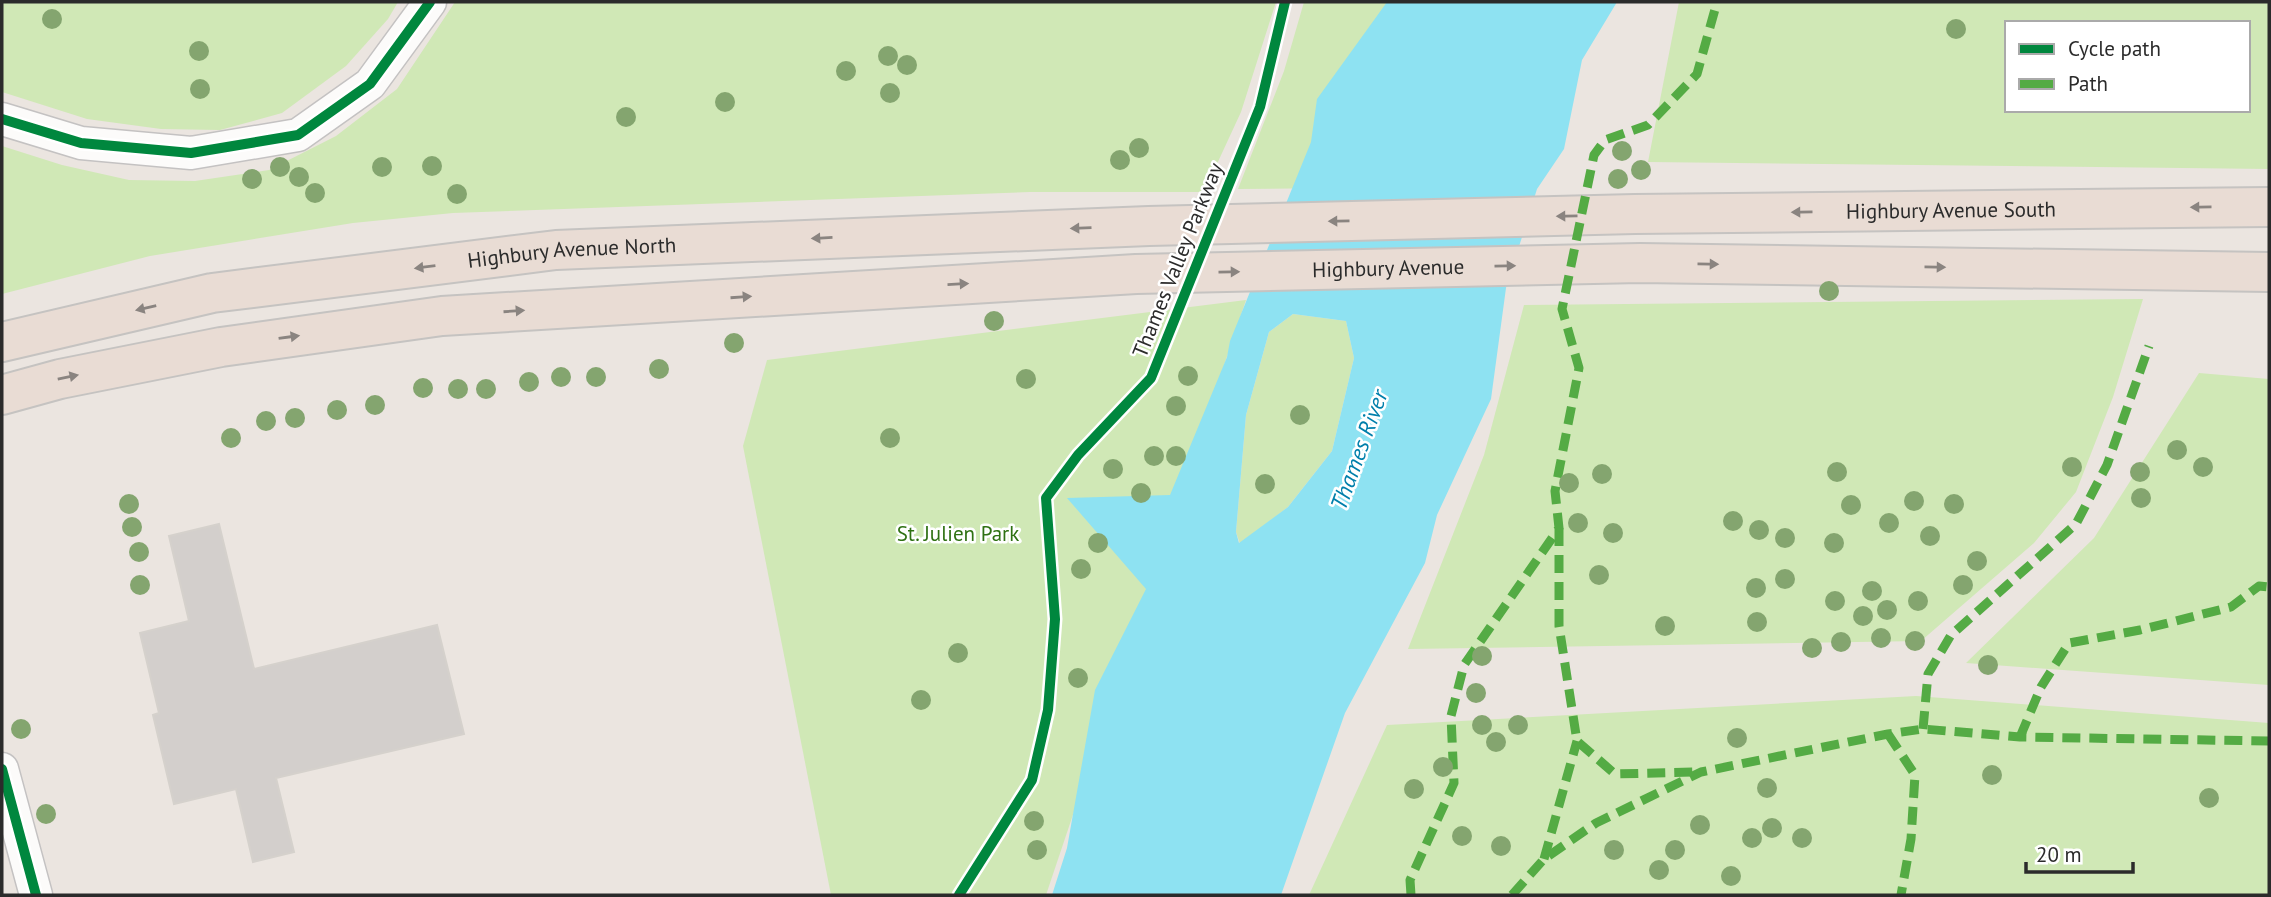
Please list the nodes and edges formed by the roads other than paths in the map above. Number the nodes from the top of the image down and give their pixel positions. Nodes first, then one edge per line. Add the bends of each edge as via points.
1 (430, 2) edge
2 (2, 119) edge
3 (2269, 207) edge
4 (1149, 226) joint
5 (2269, 272) edge
6 (2, 342) edge
7 (2, 395) edge
8 (2, 769) edge
9 (36, 895) edge

1 - 2 street via 370,84 298,135 191,153 81,143
3 -> 4 highway, Highbury Avenue South via 1635,214
4 -> 6 highway, Highbury Avenue North via 556,250 212,293
7 -> 5 highway, Highbury Avenue via 221,347 442,316 1136,274 1640,263
8 - 9 street

